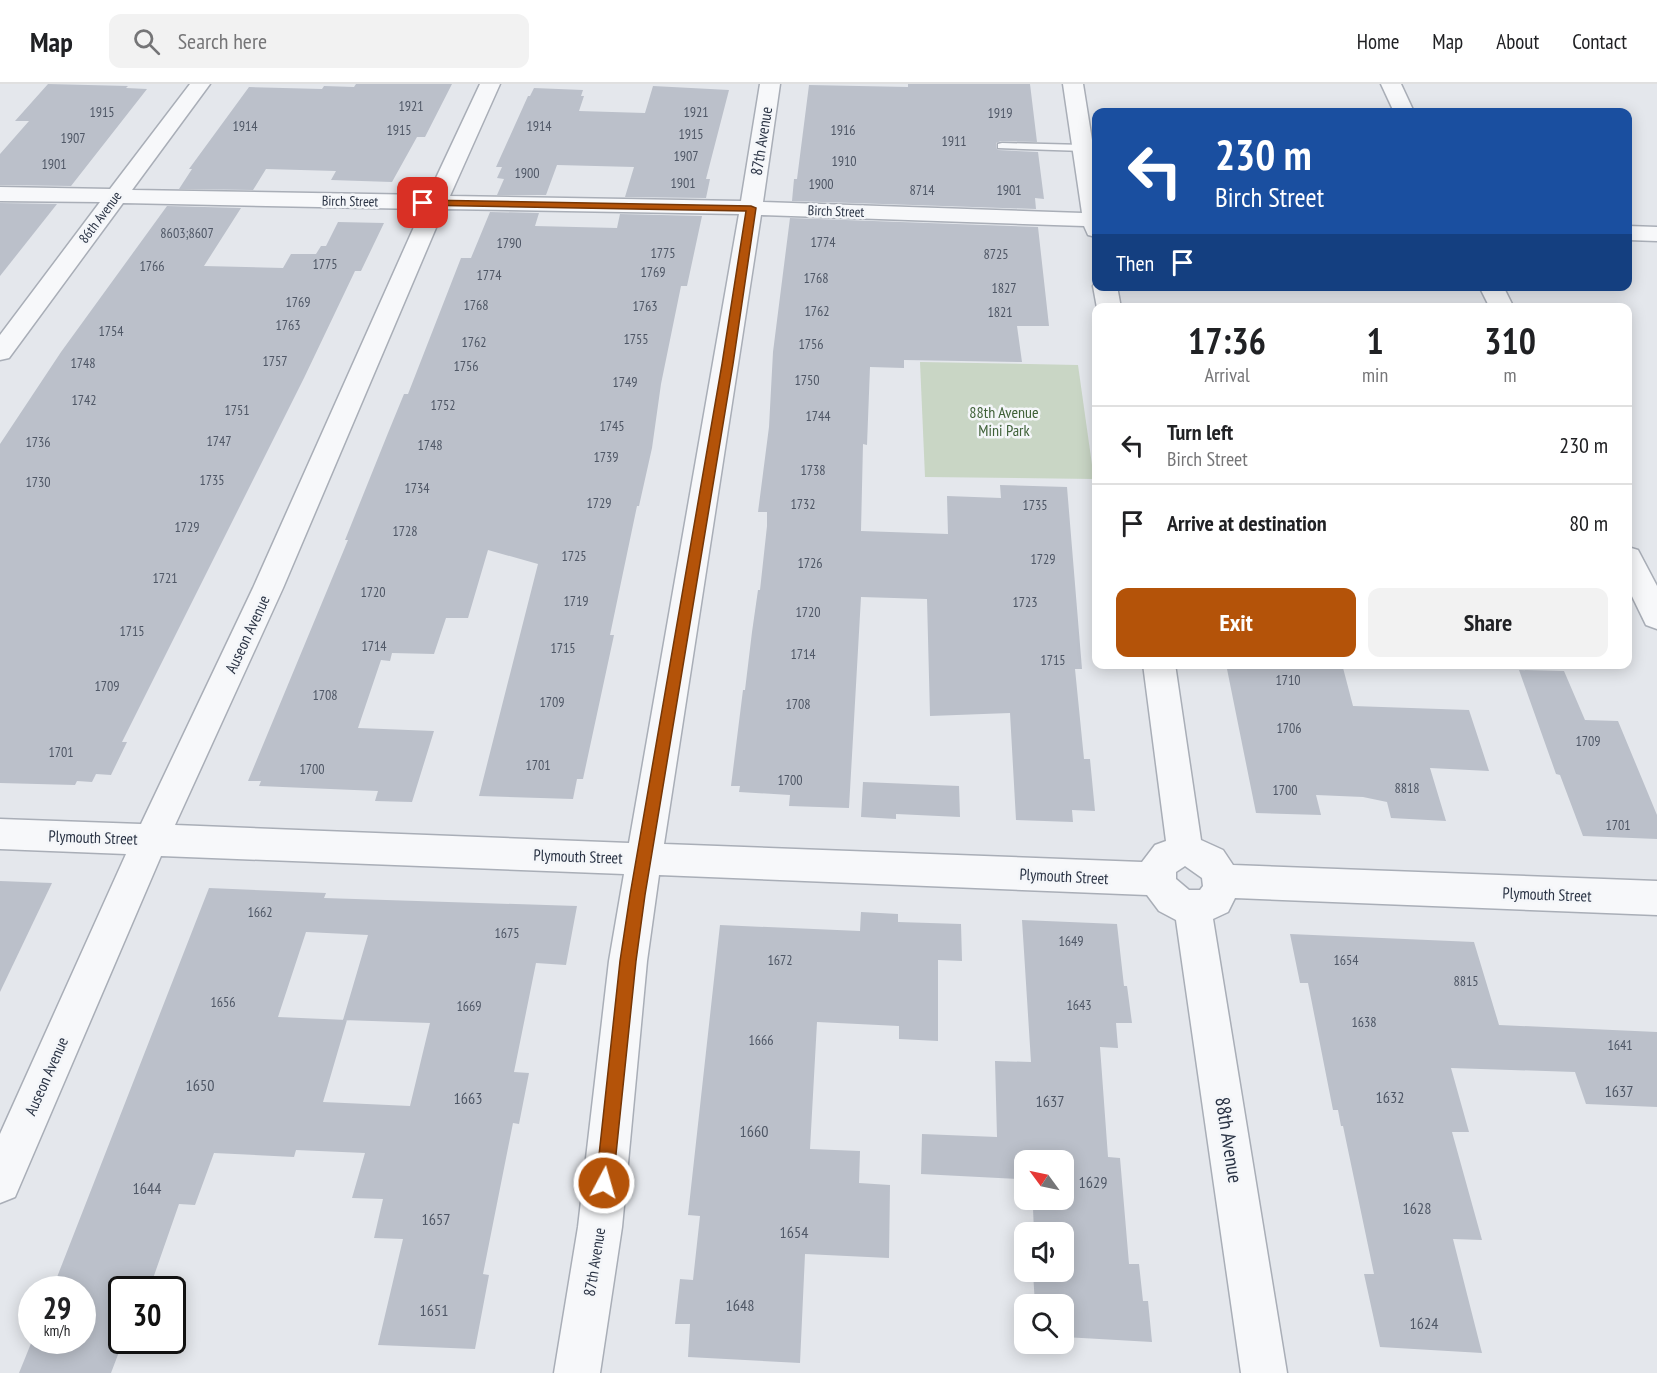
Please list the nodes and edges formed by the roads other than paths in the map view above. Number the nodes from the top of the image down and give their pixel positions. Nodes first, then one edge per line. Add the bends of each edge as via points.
1 (200, 84) edge
2 (490, 84) edge
3 (771, 84) edge
4 (1073, 84) edge
5 (1391, 84) edge
6 (1402, 108) edge
7 (1002, 146) dead end
8 (1084, 148) junction
9 (0, 194) edge
10 (115, 196) junction
11 (1092, 198) edge
12 (436, 203) junction
13 (751, 208) junction
14 (1092, 223) edge
15 (1632, 233) edge
16 (1657, 234) edge
17 (0, 352) edge
18 (1632, 566) edge
19 (1657, 617) edge
20 (1160, 669) edge
21 (0, 834) edge
22 (152, 839) junction
23 (1185, 850) junction
24 (644, 858) junction
25 (1157, 879) junction
26 (1207, 894) junction
27 (1657, 898) edge
28 (0, 1182) edge
29 (577, 1373) edge
30 (1264, 1373) edge

1 - 10 street, 86th Avenue
2 - 12 street, Auseon Avenue
3 - 13 street, 87th Avenue
4 - 8 street
5 - 6 street
7 - 8 lane
8 - 11 street
9 - 10 street, Birch Street
10 - 12 street, Birch Street
10 - 17 street, 86th Avenue
12 - 13 street, Birch Street
12 - 22 street, Auseon Avenue via 268,588
13 - 14 street, Birch Street
13 - 24 street, 87th Avenue
15 - 16 street
18 - 19 street
20 - 23 street
21 - 22 street, Plymouth Street
22 - 24 street, Plymouth Street
22 - 28 street, Auseon Avenue
23 - 25 street via 1163,858
23 - 26 street via 1198,853 1218,870
24 - 25 street, Plymouth Street
24 - 29 street, 87th Avenue via 628,961 600,1227
25 - 26 street via 1170,899
26 - 27 street, Plymouth Street
26 - 30 street, 88th Avenue

